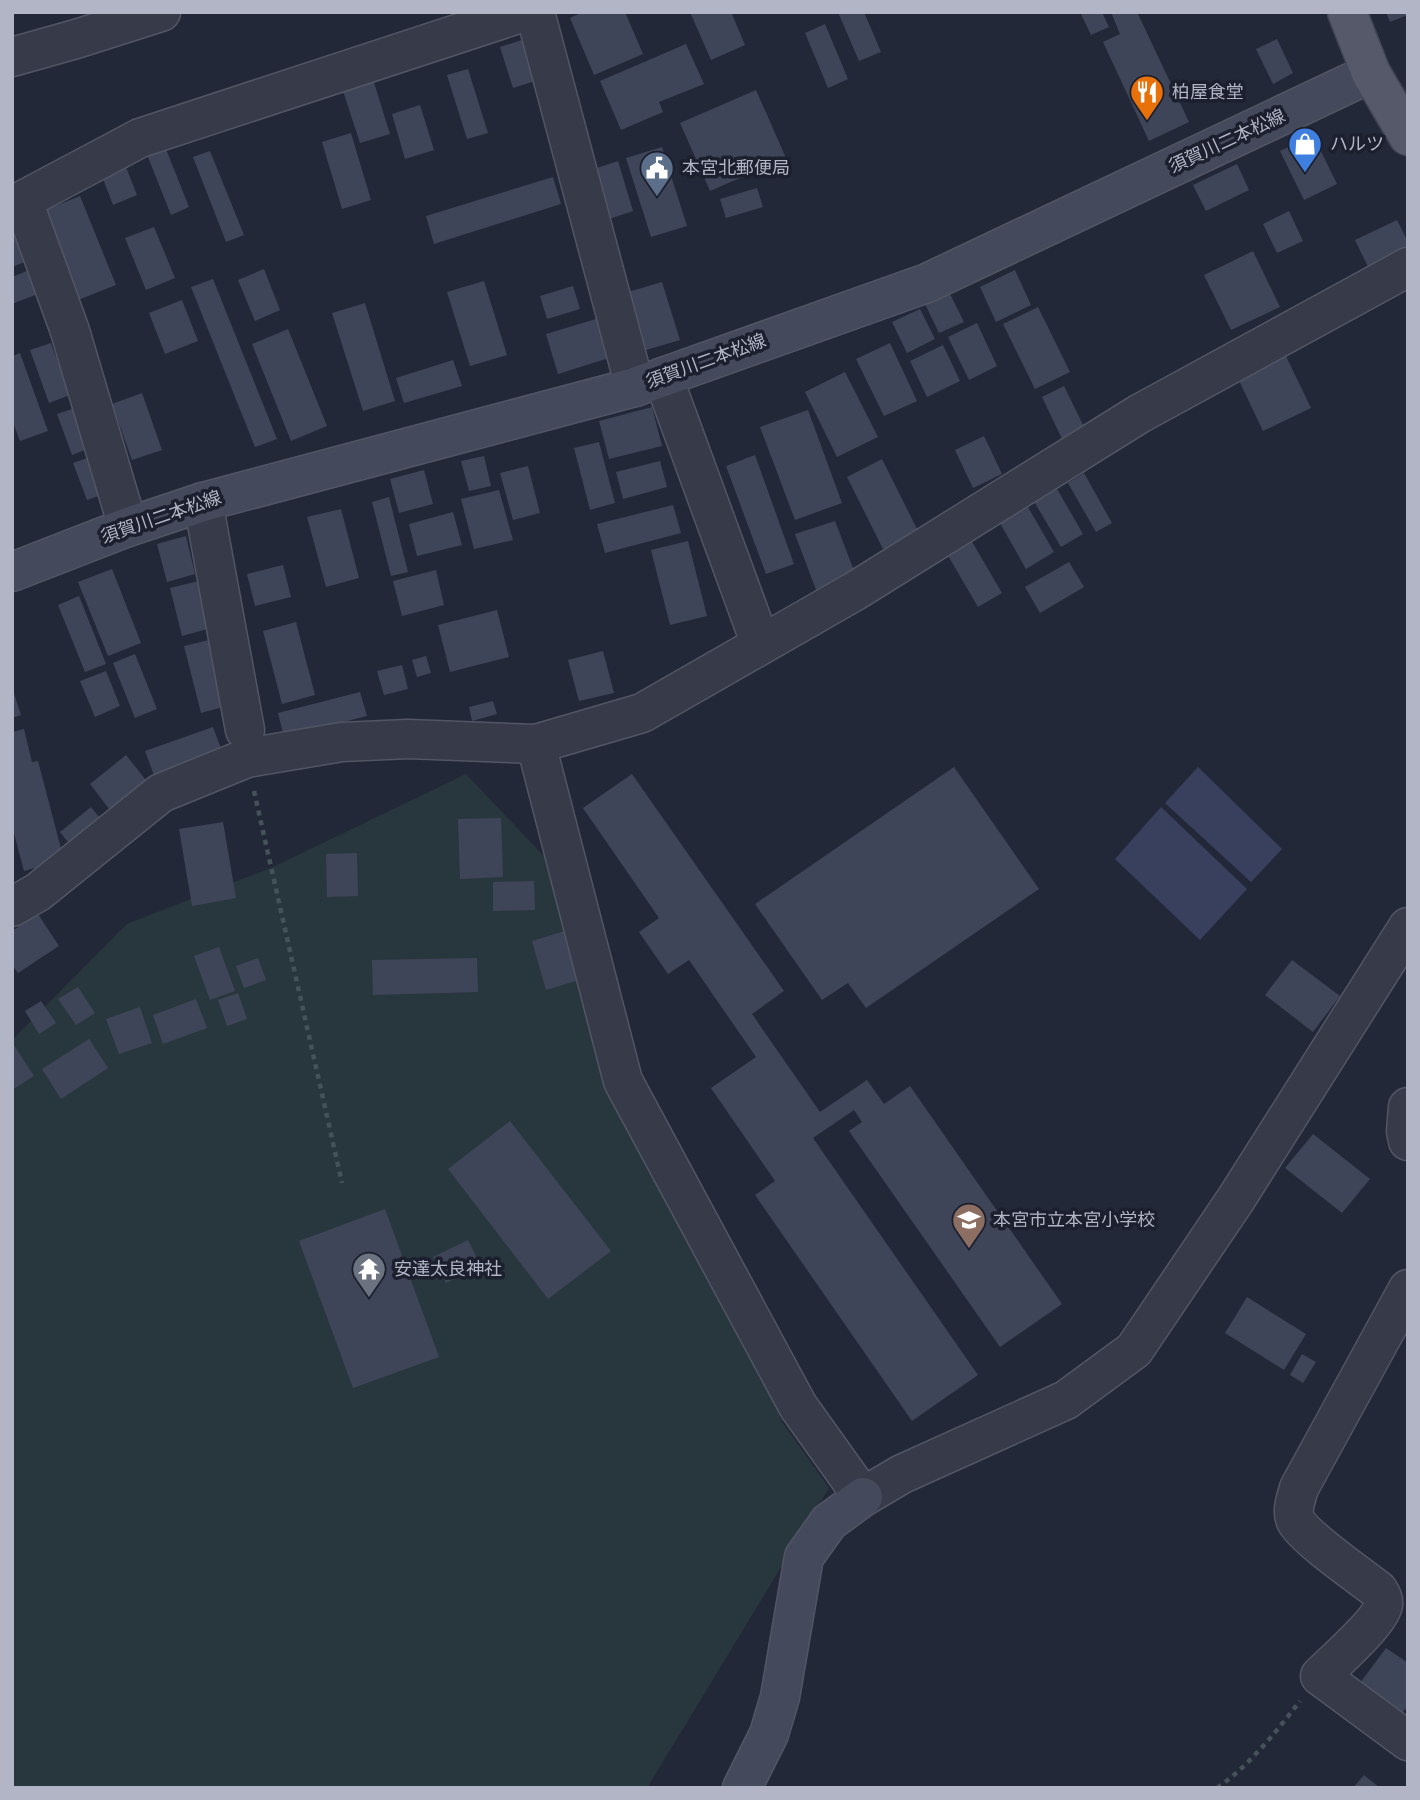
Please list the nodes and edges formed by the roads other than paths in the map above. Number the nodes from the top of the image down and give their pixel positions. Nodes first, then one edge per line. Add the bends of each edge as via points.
1 (161, 12) edge
2 (524, 12) edge
3 (535, 12) edge
4 (1347, 12) edge
5 (12, 57) edge
6 (1371, 73) junction
7 (1408, 136) edge
8 (18, 203) edge
9 (1408, 267) edge
10 (649, 382) junction
11 (203, 502) junction
12 (128, 527) junction
13 (12, 572) edge
14 (761, 645) junction
15 (246, 744) junction
16 (536, 744) junction
17 (12, 907) edge
18 (1408, 927) edge
19 (1408, 1107) edge
20 (1408, 1141) edge
21 (1405, 1303) edge
22 (863, 1497) junction
23 (1408, 1741) edge
24 (742, 1788) edge

1 - 5 street
2 - 8 street via 140,138
3 - 10 street
4 - 6 main road
6 - 7 main road
6 - 10 main road, 須賀川二本松線 via 927,283
8 - 12 street via 70,331
9 - 14 street via 1139,414
10 - 11 main road, 須賀川二本松線
10 - 14 street
11 - 12 main road, 須賀川二本松線
11 - 15 street
12 - 13 main road, 須賀川二本松線
14 - 16 street via 642,713
15 - 16 street via 408,739
15 - 17 street via 161,793 38,892
16 - 22 street via 623,1081 798,1406
18 - 22 street via 1236,1199 1134,1350 1066,1400 902,1474
19 - 20 street
21 - 23 street via 1293,1506 1296,1521 1312,1538 1382,1596 1377,1618 1320,1676
22 - 24 main road via 829,1522 804,1557 780,1697 769,1734

